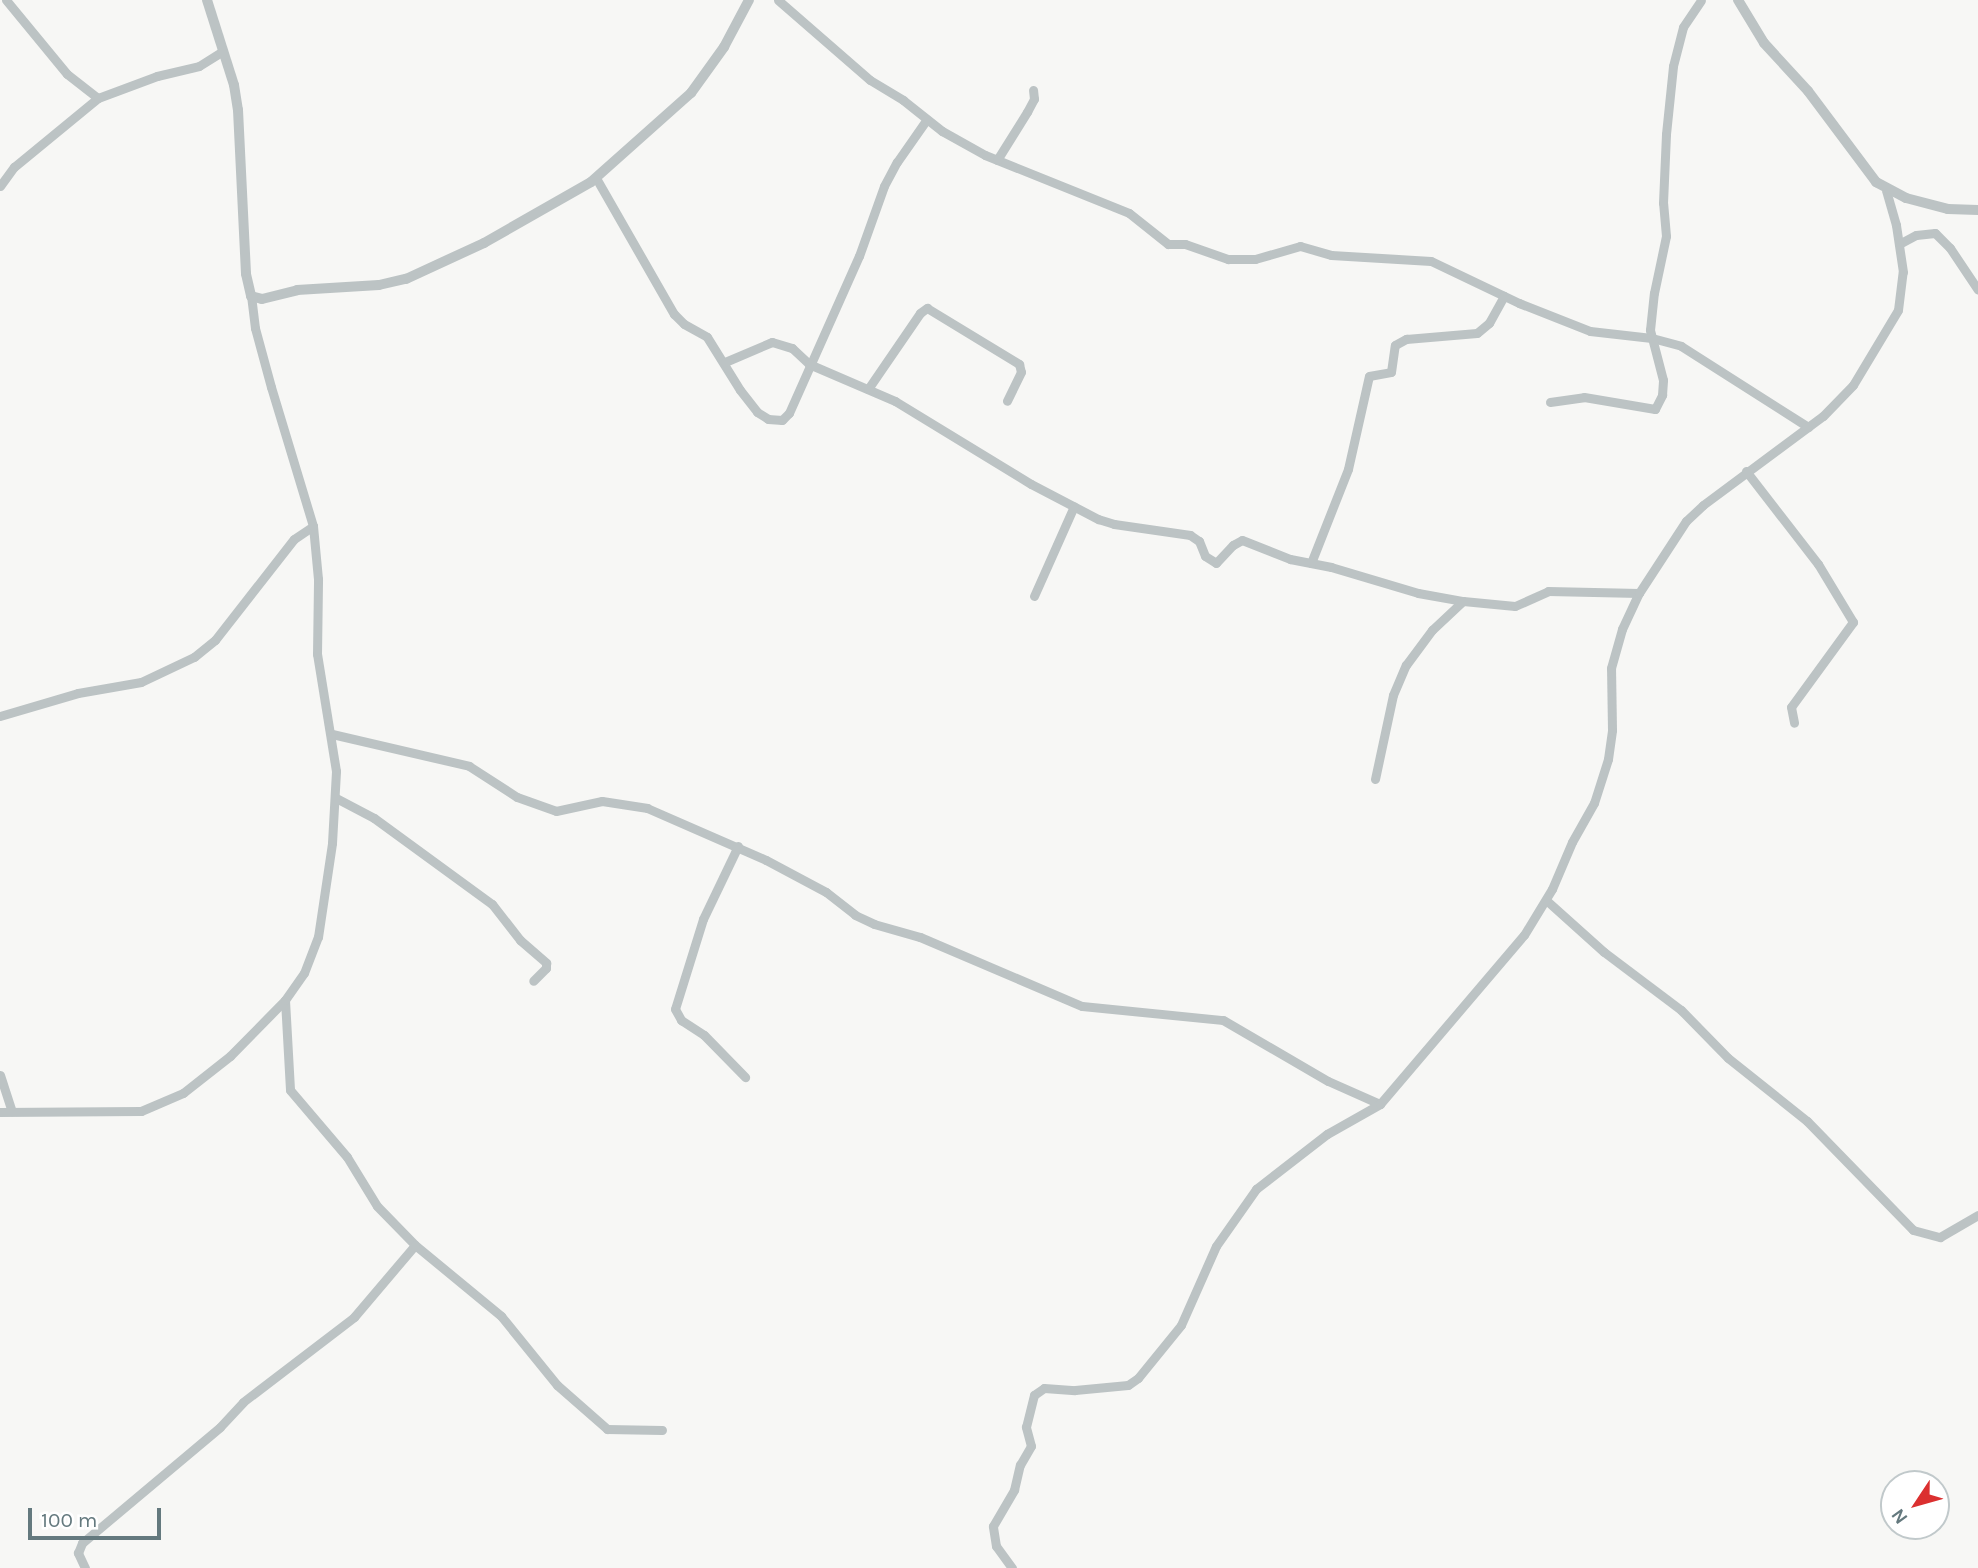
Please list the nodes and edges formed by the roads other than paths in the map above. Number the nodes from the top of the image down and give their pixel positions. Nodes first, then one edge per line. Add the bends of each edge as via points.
1 (6, 0) edge
2 (207, 0) edge
3 (749, 0) edge
4 (778, 0) edge
5 (1700, 0) edge
6 (1738, 0) edge
7 (223, 51) junction
8 (1033, 90) dead end
9 (98, 98) junction
10 (928, 119) junction
11 (997, 160) junction
12 (596, 178) junction
13 (0, 186) edge
14 (1886, 190) junction
15 (1978, 210) edge
16 (1899, 244) junction
17 (1978, 290) edge
18 (251, 296) junction
19 (1504, 296) junction
20 (1652, 338) junction
21 (725, 362) junction
22 (809, 364) junction
23 (868, 389) junction
24 (1007, 401) dead end
25 (1550, 402) dead end
26 (1808, 427) junction
27 (1746, 471) junction
28 (1074, 506) junction
29 (313, 526) junction
30 (1311, 563) junction
31 (1639, 593) junction
32 (1034, 596) dead end
33 (1464, 601) junction
34 (0, 716) edge
35 (1794, 723) dead end
36 (332, 734) junction
37 (1375, 779) dead end
38 (336, 798) junction
39 (738, 846) junction
40 (1546, 900) junction
41 (534, 981) dead end
42 (285, 1000) junction
43 (0, 1076) edge
44 (746, 1077) dead end
45 (1380, 1104) junction
46 (12, 1111) junction
47 (0, 1112) edge
48 (1978, 1215) edge
49 (415, 1245) junction
50 (662, 1430) dead end
51 (85, 1568) edge
52 (1012, 1568) edge

1 - 9 street via 67,75
2 - 7 street
3 - 12 street via 724,47 691,93
4 - 10 street via 870,80
5 - 20 street via 1683,27 1673,66 1663,169 1666,236 1651,310
6 - 14 street via 1764,44 1808,91 1868,173
7 - 9 street via 199,66
7 - 18 street via 238,110 243,248
8 - 11 street via 1034,99
9 - 13 street via 14,167
10 - 11 street via 965,146
10 - 22 street via 884,186 859,256
11 - 19 street via 1129,213 1168,244 1194,247 1215,257 1255,259 1300,246 1331,255 1431,261
12 - 18 street via 484,243 406,279 298,290 262,299
12 - 21 street via 674,314 707,337
14 - 15 street via 1948,209
14 - 16 street
16 - 17 street via 1916,234 1935,233
16 - 26 street via 1903,272 1898,310 1853,385
18 - 29 street via 271,387
19 - 20 street via 1590,331
19 - 30 street via 1489,323 1477,333 1406,339 1395,345 1391,372 1369,376 1348,469
20 - 25 street via 1663,380 1655,409 1584,397
20 - 26 street via 1698,355
21 - 22 street via 772,342 792,348
21 - 22 street via 757,412 775,420 789,413
22 - 23 street
23 - 24 street via 927,308 1018,364 1021,372
23 - 28 street
26 - 27 street
27 - 31 street via 1686,521
27 - 35 street via 1818,564 1853,622 1791,707
28 - 30 street via 1114,524 1191,535 1205,556 1216,563 1242,540
28 - 32 street
29 - 34 street via 295,539 215,640 194,657 141,682 78,693
29 - 36 street via 317,654
30 - 33 street
31 - 33 street via 1548,591 1515,606
31 - 40 street via 1611,668 1608,759 1594,803
33 - 37 street via 1432,630 1406,665 1393,695
36 - 38 street
36 - 39 street via 470,766 529,803 556,811 617,801 648,808
38 - 41 street via 374,818 492,904 520,940 546,963
38 - 42 street via 318,937 304,973
39 - 44 street via 703,919 675,1009 681,1020 704,1035
39 - 45 street via 826,892 874,924 920,937 1082,1006 1223,1020 1328,1081
40 - 45 street via 1512,953 1447,1022
40 - 48 street via 1807,1121 1913,1230 1940,1237
42 - 46 street via 230,1056 183,1093 161,1104 141,1111
42 - 49 street via 290,1090 347,1157 377,1206
43 - 46 street
45 - 52 street via 1327,1134 1256,1189 1216,1246 1181,1325 1138,1378 1128,1385 1044,1388 1034,1395 1027,1416 1031,1446 1014,1490 993,1525 996,1546
46 - 47 street
49 - 50 street via 501,1315 557,1385 607,1429
49 - 51 street via 354,1317 243,1402 220,1427 82,1544 78,1553

